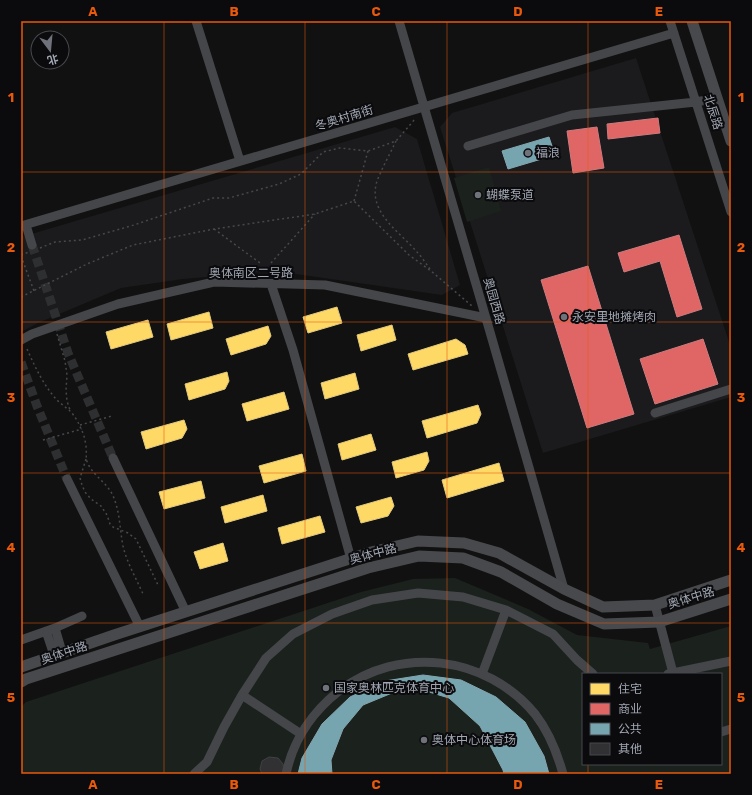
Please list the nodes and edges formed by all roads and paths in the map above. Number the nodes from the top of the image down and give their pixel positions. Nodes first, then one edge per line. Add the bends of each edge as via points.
1 (196, 21) edge
2 (399, 21) edge
3 (670, 21) edge
4 (692, 21) edge
5 (674, 33) junction
6 (717, 98) junction
7 (696, 102) junction
8 (425, 107) junction
9 (415, 118) dead end
10 (396, 141) junction
11 (731, 141) edge
12 (468, 146) dead end
13 (368, 151) junction
14 (240, 161) junction
15 (354, 201) junction
16 (731, 212) edge
17 (315, 214) junction
18 (23, 226) edge
19 (214, 229) junction
20 (32, 245) tunnel mouth
21 (21, 256) edge
22 (260, 263) dead end
23 (271, 263) dead end
24 (431, 271) junction
25 (271, 284) junction
26 (34, 291) junction
27 (21, 298) edge
28 (486, 318) junction
29 (57, 334) dead end
30 (21, 340) edge
31 (27, 348) dead end
32 (731, 389) edge
33 (70, 411) junction
34 (655, 413) dead end
35 (112, 416) dead end
36 (80, 425) junction
37 (82, 429) junction
38 (43, 440) dead end
39 (113, 458) tunnel mouth
40 (86, 459) junction
41 (67, 479) tunnel mouth
42 (352, 559) junction
43 (731, 580) edge
44 (158, 585) dead end
45 (564, 589) junction
46 (143, 594) dead end
47 (731, 599) edge
48 (655, 605) junction
49 (506, 610) junction
50 (186, 612) junction
51 (82, 616) dead end
52 (659, 622) junction
53 (140, 627) junction
54 (51, 630) junction
55 (21, 640) edge
56 (58, 654) junction
57 (731, 661) edge
58 (21, 667) edge
59 (592, 673) edge
60 (670, 673) edge
61 (482, 674) junction
62 (21, 682) edge
63 (242, 695) junction
64 (301, 734) junction
65 (194, 774) edge
66 (286, 774) edge
67 (563, 774) edge

1 - 14 street
2 - 8 street, 奥园西路
3 - 5 street, 北辰路
4 - 6 main road, 北辰路
5 - 7 street, 北辰路
5 - 8 street, 冬奥村南街
6 - 7 street
6 - 11 main road, 北辰路
7 - 12 street via 572,115
7 - 16 street, 北辰路
8 - 14 street, 冬奥村南街
8 - 28 street, 奥园西路
9 - 10 path
10 - 13 path
10 - 24 path via 377,182 377,206 384,218 418,252
13 - 15 path
13 - 21 path via 340,148 323,152 301,174 279,184 229,198 213,198 82,240 55,242
14 - 18 street, 冬奥村南街
15 - 17 path
15 - 24 path via 409,254
17 - 19 path
17 - 23 path
18 - 20 street
19 - 22 path
19 - 26 path via 133,245 87,264
21 - 26 path
24 - 28 path
25 - 28 street, 奥体南区二号路 via 325,285
25 - 30 street, 奥体南区二号路 via 214,282 118,304
25 - 42 street via 293,350
26 - 27 path
28 - 45 street, 奥园西路
29 - 33 path via 65,361
31 - 33 path via 39,376 57,400
32 - 34 street
33 - 36 path
35 - 36 path
36 - 37 path
37 - 38 path
37 - 40 path via 86,443
39 - 50 street
40 - 44 path via 80,478 85,492 101,506 113,527 136,539
40 - 46 path via 115,499 124,547
41 - 53 street
42 - 45 main road, 奥体中路 via 418,541 464,543 499,553
42 - 50 main road, 奥体中路
43 - 48 main road, 奥体中路
45 - 48 main road, 奥体中路 via 603,607
47 - 52 main road, 奥体中路
48 - 52 street
49 - 59 street via 552,634
49 - 61 street
49 - 63 street via 462,598 418,593 372,600 332,614 293,634 266,658
50 - 53 main road, 奥体中路
51 - 54 street
52 - 60 street
52 - 62 main road, 奥体中路 via 604,624 557,604 501,572 463,558 419,556 368,568
53 - 56 main road, 奥体中路
54 - 55 street
54 - 56 street
56 - 58 main road, 奥体中路
57 - 60 street
61 - 64 street via 452,664 436,662 404,663 378,670 344,687 320,708
61 - 67 street via 511,691 535,715 553,743
63 - 64 street
63 - 65 street via 207,762
64 - 66 street

